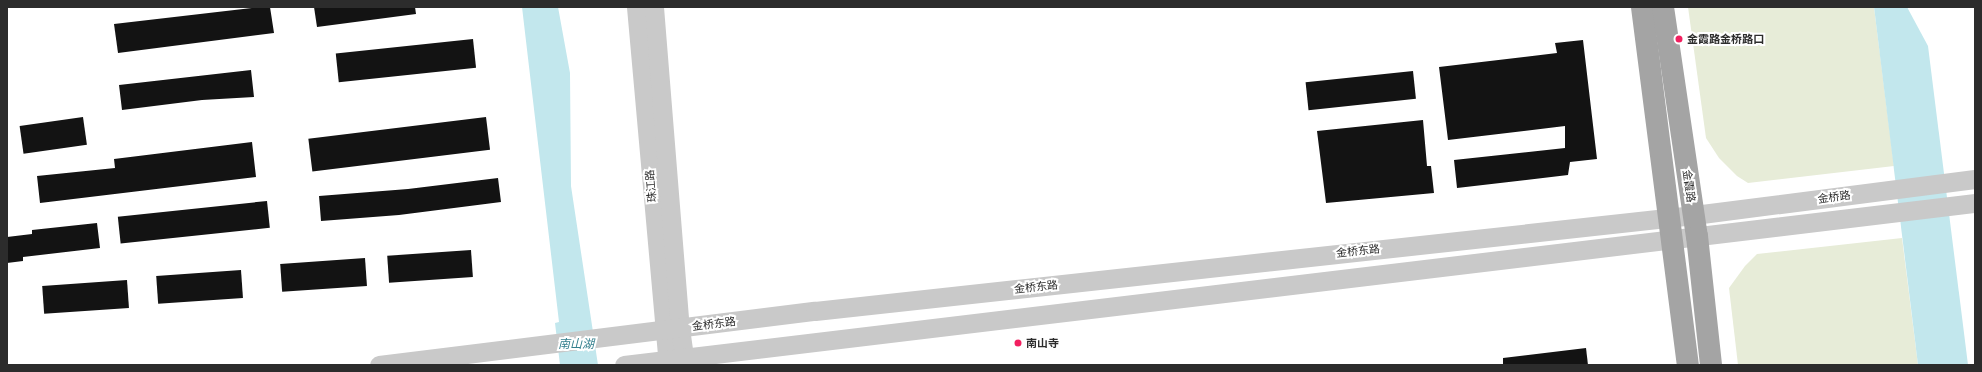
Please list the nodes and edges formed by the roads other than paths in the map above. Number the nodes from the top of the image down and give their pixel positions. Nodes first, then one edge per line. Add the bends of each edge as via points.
1 (636, 7) edge
2 (654, 7) edge
3 (1642, 7) edge
4 (1663, 7) edge
5 (1975, 179) edge
6 (1975, 203) edge
7 (1670, 217) junction
8 (1695, 226) junction
9 (1674, 239) junction
10 (672, 329) junction
11 (676, 362) edge
12 (378, 365) edge
13 (624, 365) edge
14 (1688, 365) edge
15 (1711, 365) edge

1 - 10 street, 珠江路
2 - 10 street, 珠江路
3 - 7 main road, 金霞路
4 - 8 main road, 金霞路
5 - 8 street, 金桥路 via 1895,189
6 - 8 street, 金桥路
7 - 8 street, 金桥东路
7 - 9 main road, 金霞路
7 - 10 street, 金桥东路
8 - 9 street
8 - 15 main road, 金霞路
9 - 11 street
9 - 14 main road, 金霞路
10 - 11 street, 珠江路
10 - 12 street, 金桥东路
11 - 13 street

